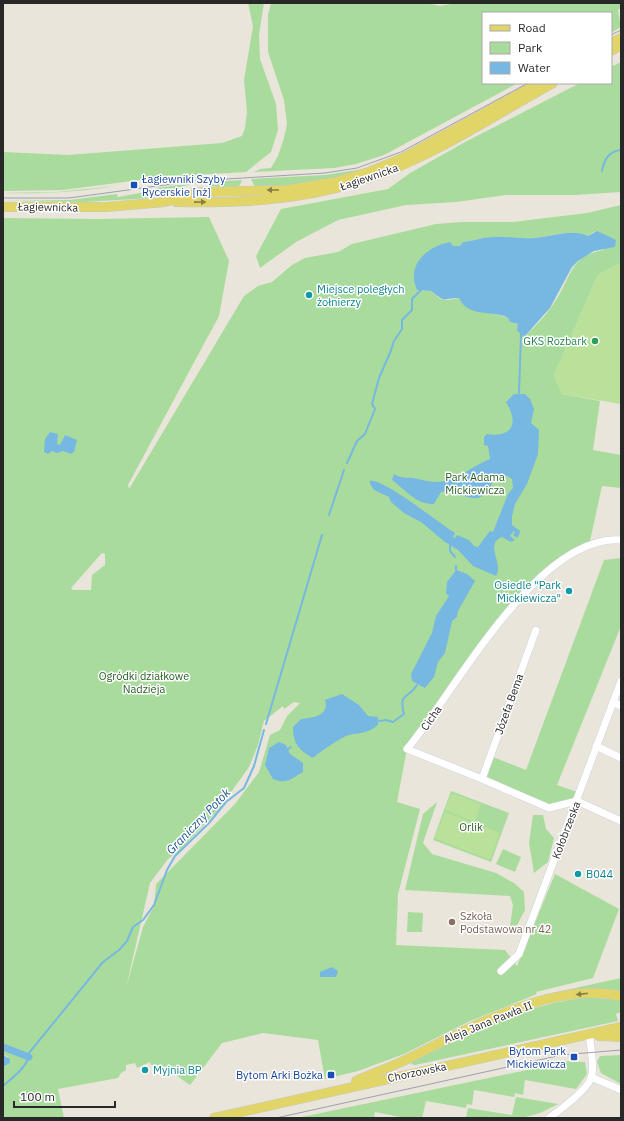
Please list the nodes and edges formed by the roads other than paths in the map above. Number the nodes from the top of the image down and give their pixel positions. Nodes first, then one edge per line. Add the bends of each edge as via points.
1 (621, 38) edge
2 (612, 42) edge
3 (621, 45) edge
4 (612, 50) edge
5 (537, 84) edge
6 (551, 84) edge
7 (165, 202) junction
8 (3, 207) edge
9 (621, 540) edge
10 (536, 630) dead end
11 (621, 681) edge
12 (613, 702) junction
13 (621, 706) edge
14 (596, 746) junction
15 (621, 758) edge
16 (482, 779) junction
17 (577, 801) junction
18 (621, 820) edge
19 (501, 971) dead end
20 (621, 996) edge
21 (621, 1027) edge
22 (589, 1035) junction
23 (621, 1037) edge
24 (592, 1077) junction
25 (338, 1089) junction
26 (621, 1090) edge
27 (214, 1118) edge
28 (549, 1118) edge

1 - 2 main road
3 - 4 main road
5 -> 7 main road, Łagiewnicka via 421,148 366,173 309,187 288,190 201,192
7 -> 6 main road, Łagiewnicka via 260,200 336,188 384,173 418,158
7 - 8 main road, Łagiewnicka via 78,208
9 - 16 street, Cicha via 610,539 580,548 564,558 516,602 485,641 420,735 407,749
10 - 16 street, Józefa Bema
11 - 12 street, Kołobrzeska
12 - 13 street
12 - 14 street, Kołobrzeska
14 - 15 street
14 - 17 street, Kołobrzeska
16 - 17 street, Cicha via 549,808
17 - 18 street
17 - 19 street, Kołobrzeska via 519,954
20 -> 25 main road, Aleja Jana Pawła II via 586,993 543,1001 503,1014
21 - 22 main road, Chorzowska
22 - 23 main road
22 - 24 street
22 - 25 main road, Chorzowska
24 - 26 street
24 - 28 street via 577,1095
25 - 27 main road, Chorzowska

